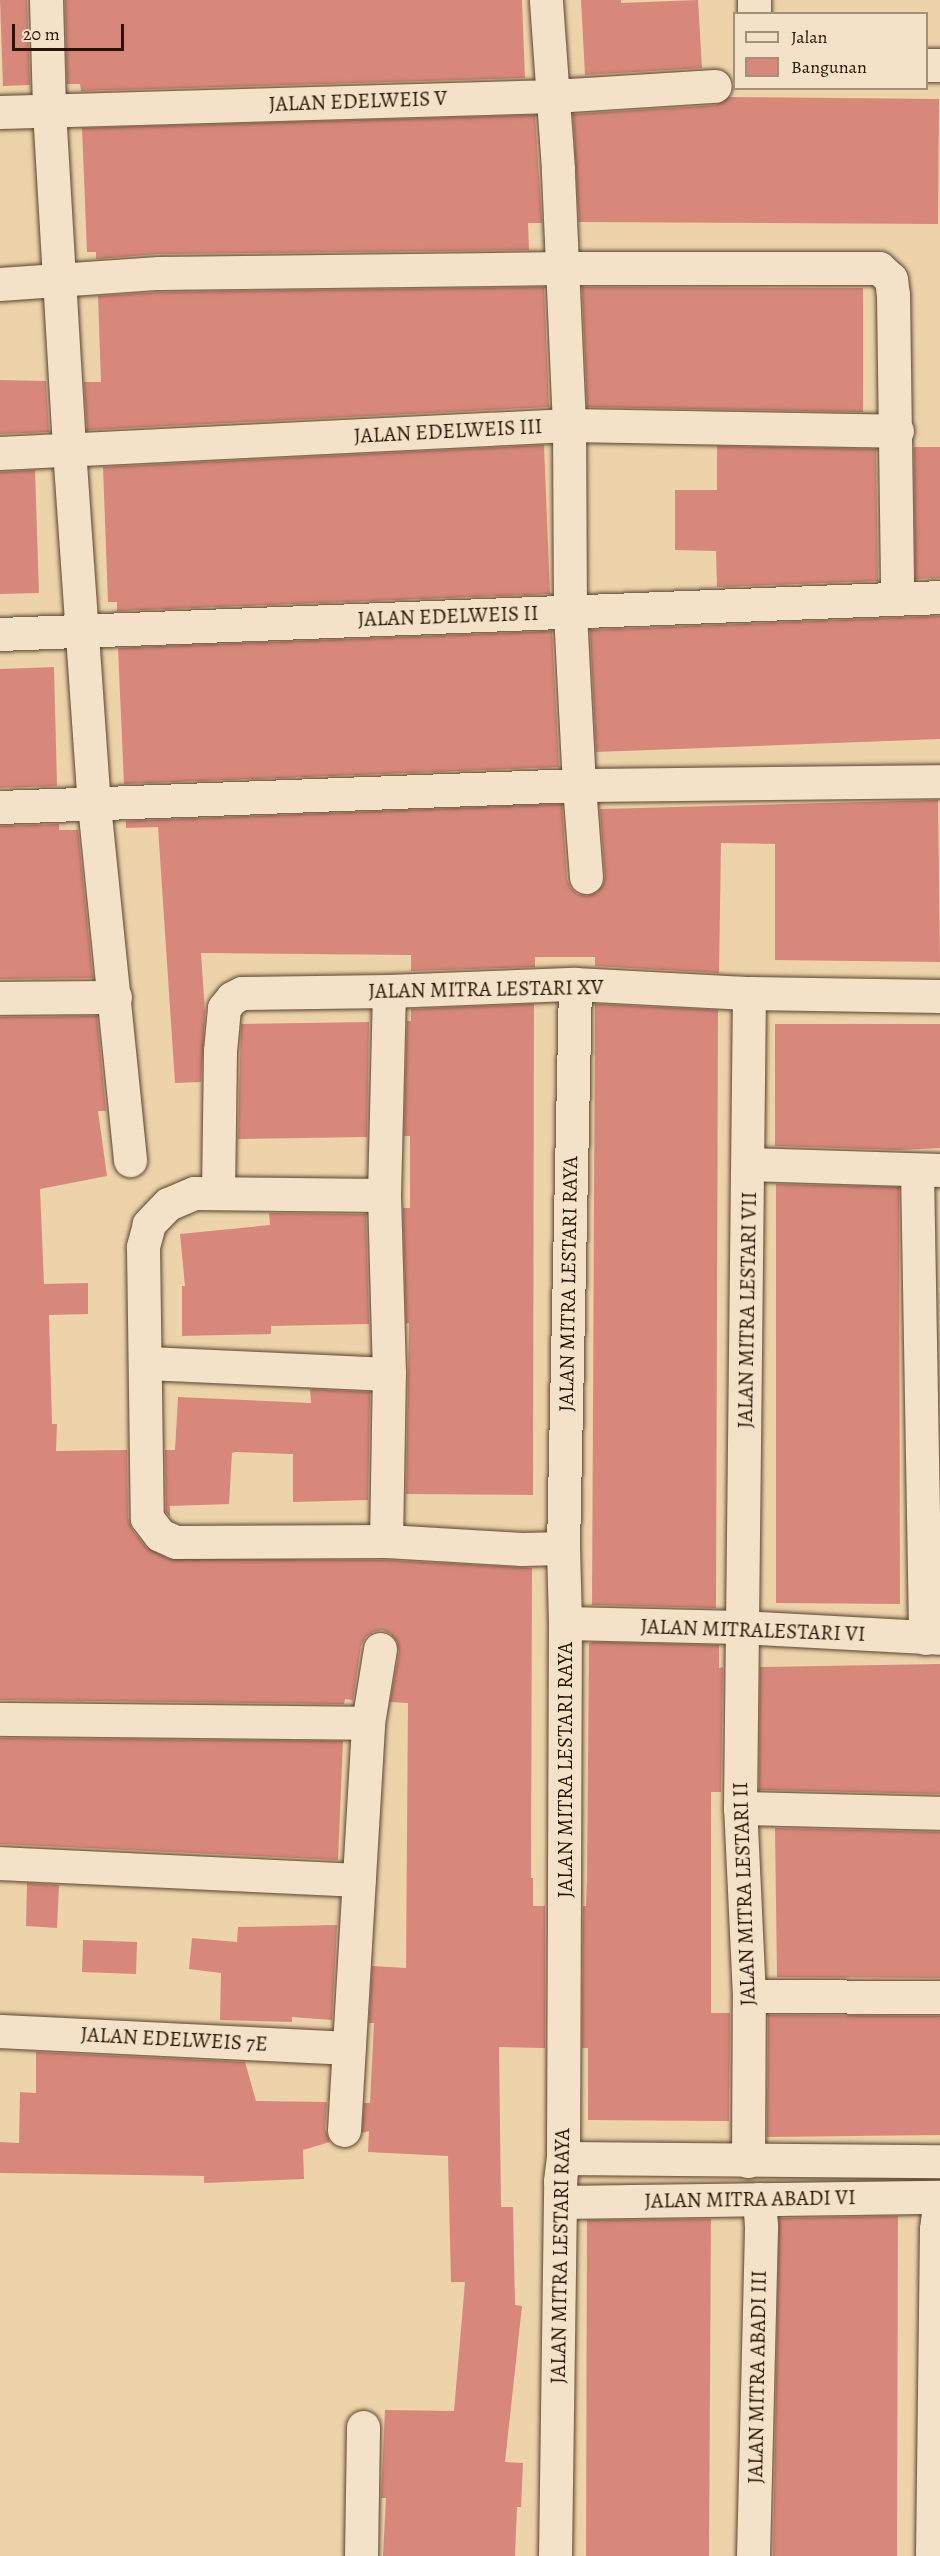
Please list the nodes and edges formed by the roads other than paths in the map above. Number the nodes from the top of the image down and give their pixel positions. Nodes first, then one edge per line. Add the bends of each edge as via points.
1 (46, 0) edge
2 (546, 0) edge
3 (715, 86) dead end
4 (554, 96) junction
5 (49, 110) junction
6 (0, 112) edge
7 (561, 268) junction
8 (60, 281) junction
9 (0, 284) edge
10 (569, 425) junction
11 (897, 431) junction
12 (69, 450) junction
13 (0, 453) edge
14 (940, 597) edge
15 (897, 598) junction
16 (570, 611) junction
17 (82, 630) junction
18 (0, 634) edge
19 (940, 781) edge
20 (579, 785) junction
21 (94, 805) junction
22 (0, 807) edge
23 (586, 877) dead end
24 (575, 984) junction
25 (388, 991) junction
26 (749, 993) junction
27 (940, 996) edge
28 (115, 997) junction
29 (0, 998) edge
30 (130, 1160) dead end
31 (748, 1164) junction
32 (928, 1170) edge
33 (218, 1193) junction
34 (384, 1195) junction
35 (147, 1363) junction
36 (388, 1374) junction
37 (386, 1541) junction
38 (563, 1548) junction
39 (565, 1623) junction
40 (740, 1627) junction
41 (932, 1638) edge
42 (380, 1649) dead end
43 (0, 1719) edge
44 (368, 1723) junction
45 (740, 1808) junction
46 (940, 1812) edge
47 (0, 1863) edge
48 (359, 1880) junction
49 (749, 1996) junction
50 (940, 1997) edge
51 (0, 2031) edge
52 (349, 2048) junction
53 (344, 2130) dead end
54 (563, 2158) junction
55 (748, 2161) junction
56 (940, 2161) edge
57 (940, 2197) edge
58 (759, 2199) junction
59 (560, 2202) junction
60 (363, 2427) dead end
61 (361, 2556) edge
62 (555, 2556) edge
63 (753, 2556) edge
64 (932, 2556) edge

1 - 5 street
2 - 4 street
3 - 4 street, JALAN EDELWEIS V
4 - 5 street, JALAN EDELWEIS V
4 - 7 street
5 - 6 street, JALAN EDELWEIS V
5 - 8 street
7 - 8 street via 159,273
7 - 10 street
7 - 11 street via 879,268 891,279 892,287
8 - 9 street
8 - 12 street
10 - 11 street, JALAN EDELWEIS III
10 - 12 street, JALAN EDELWEIS III
10 - 16 street
11 - 15 street
12 - 13 street, JALAN EDELWEIS III
12 - 17 street
14 - 15 street, JALAN EDELWEIS II
15 - 16 street, JALAN EDELWEIS II
16 - 17 street, JALAN EDELWEIS II
16 - 20 street
17 - 18 street, JALAN EDELWEIS II
17 - 21 street
19 - 20 street
20 - 21 street
20 - 23 street
21 - 22 street
21 - 28 street
24 - 25 street, JALAN MITRA LESTARI XV
24 - 26 street, JALAN MITRA LESTARI XV
24 - 38 street, JALAN MITRA LESTARI RAYA
25 - 33 street, JALAN MITRA LESTARI XV via 242,993 232,998 224,1008 220,1051
25 - 34 street
26 - 27 street, JALAN MITRA LESTARI XV
26 - 31 street, JALAN MITRA LESTARI VII
28 - 29 street
28 - 30 street
31 - 32 street
31 - 40 street, JALAN MITRA LESTARI VII
32 - 41 street
33 - 34 street
33 - 35 street via 194,1193 168,1204 149,1224 143,1247
34 - 36 street
35 - 36 street
35 - 37 street via 147,1518 160,1536 176,1542
36 - 37 street
37 - 38 street
38 - 39 street, JALAN MITRA LESTARI RAYA
39 - 40 street, JALAN MITRALESTARI VI
39 - 54 street, JALAN MITRA LESTARI RAYA
40 - 41 street, JALAN MITRALESTARI VI
40 - 45 street, JALAN MITRA LESTARI II
42 - 44 street
43 - 44 street
44 - 48 street
45 - 46 street
45 - 49 street, JALAN MITRA LESTARI II
47 - 48 street
48 - 52 street
49 - 50 street
49 - 55 street, JALAN MITRA LESTARI II
51 - 52 street, JALAN EDELWEIS 7E
52 - 53 street
54 - 55 street
54 - 59 street, JALAN MITRA LESTARI RAYA
55 - 56 street
57 - 58 street, JALAN MITRA ABADI VI
57 - 64 street via 936,2229
58 - 59 street, JALAN MITRA ABADI VI
58 - 63 street, JALAN MITRA ABADI III
59 - 62 street, JALAN MITRA LESTARI RAYA
60 - 61 street

